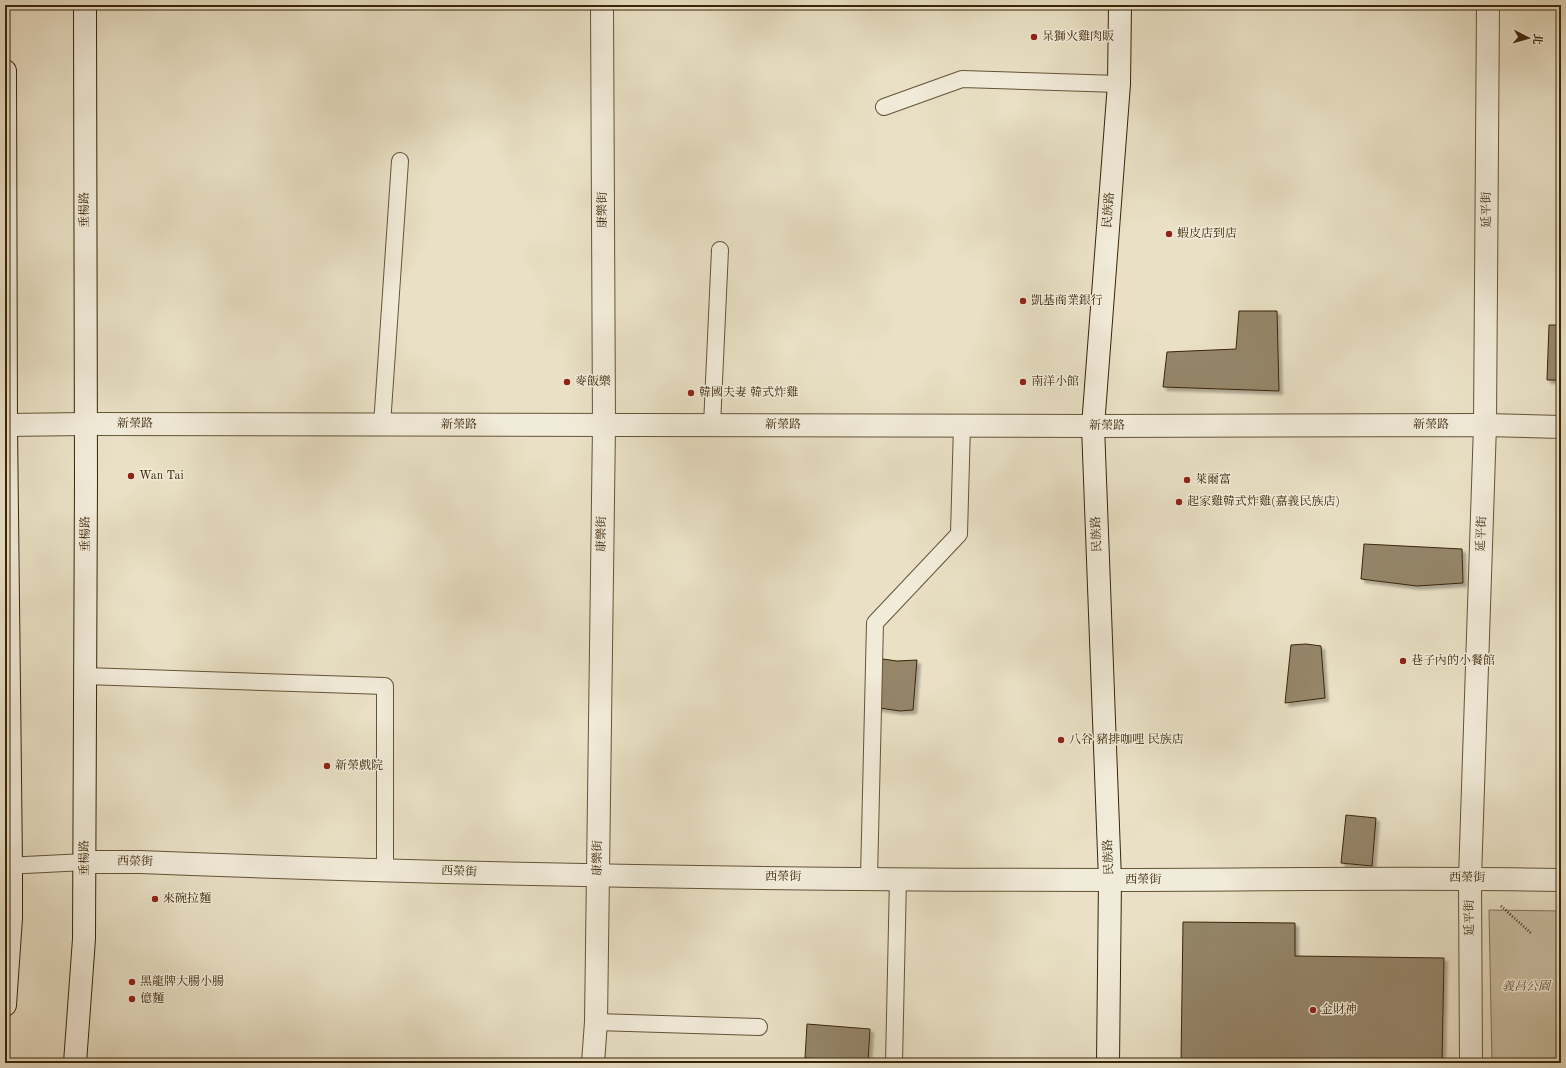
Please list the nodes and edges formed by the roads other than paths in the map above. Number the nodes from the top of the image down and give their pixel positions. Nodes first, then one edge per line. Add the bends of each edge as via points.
1 (84, 5) edge
2 (602, 5) edge
3 (1120, 5) edge
4 (1488, 5) edge
5 (5, 71) edge
6 (1119, 84) junction
7 (884, 107) dead end
8 (5, 150) edge
9 (400, 162) dead end
10 (720, 250) dead end
11 (86, 424) junction
12 (5, 425) edge
13 (382, 425) junction
14 (604, 425) junction
15 (712, 425) junction
16 (962, 425) junction
17 (1485, 425) junction
18 (1093, 426) junction
19 (1561, 426) edge
20 (85, 676) junction
21 (85, 862) junction
22 (8, 866) edge
23 (385, 869) junction
24 (597, 876) junction
25 (869, 878) junction
26 (898, 878) junction
27 (1470, 878) junction
28 (1110, 880) junction
29 (1561, 880) edge
30 (5, 1005) edge
31 (596, 1022) junction
32 (759, 1027) dead end
33 (75, 1063) edge
34 (593, 1063) edge
35 (894, 1063) edge
36 (1108, 1063) edge
37 (1471, 1063) edge

1 - 11 street, 垂楊路
2 - 14 street, 康樂街
3 - 6 street, 民族路
4 - 17 street, 延平街
5 - 8 street
6 - 7 lane via 962,79
6 - 18 street, 民族路
8 - 12 street
9 - 13 lane
10 - 15 lane
11 - 12 street, 新榮路
11 - 13 street, 新榮路
11 - 20 street, 垂楊路
12 - 22 street
13 - 14 street, 新榮路
14 - 15 street, 新榮路
14 - 24 street, 康樂街
15 - 16 street, 新榮路
16 - 18 street, 新榮路
16 - 25 lane via 959,534 875,623
17 - 18 street, 新榮路
17 - 19 street, 新榮路
17 - 27 street, 延平街
18 - 28 street, 民族路
20 - 21 street, 垂楊路
20 - 23 lane via 385,686
21 - 22 lane, 西榮街
21 - 23 street, 西榮街
21 - 33 street, 垂楊路 via 84,939
22 - 30 street via 11,918
23 - 24 street, 西榮街
24 - 25 street, 西榮街
24 - 31 street, 康樂街
25 - 26 street, 西榮街
26 - 28 street, 西榮街
26 - 35 lane
27 - 28 street, 西榮街
27 - 29 street, 西榮街
27 - 37 street, 延平街
28 - 36 street, 民族路
31 - 32 lane
31 - 34 street, 康樂街

